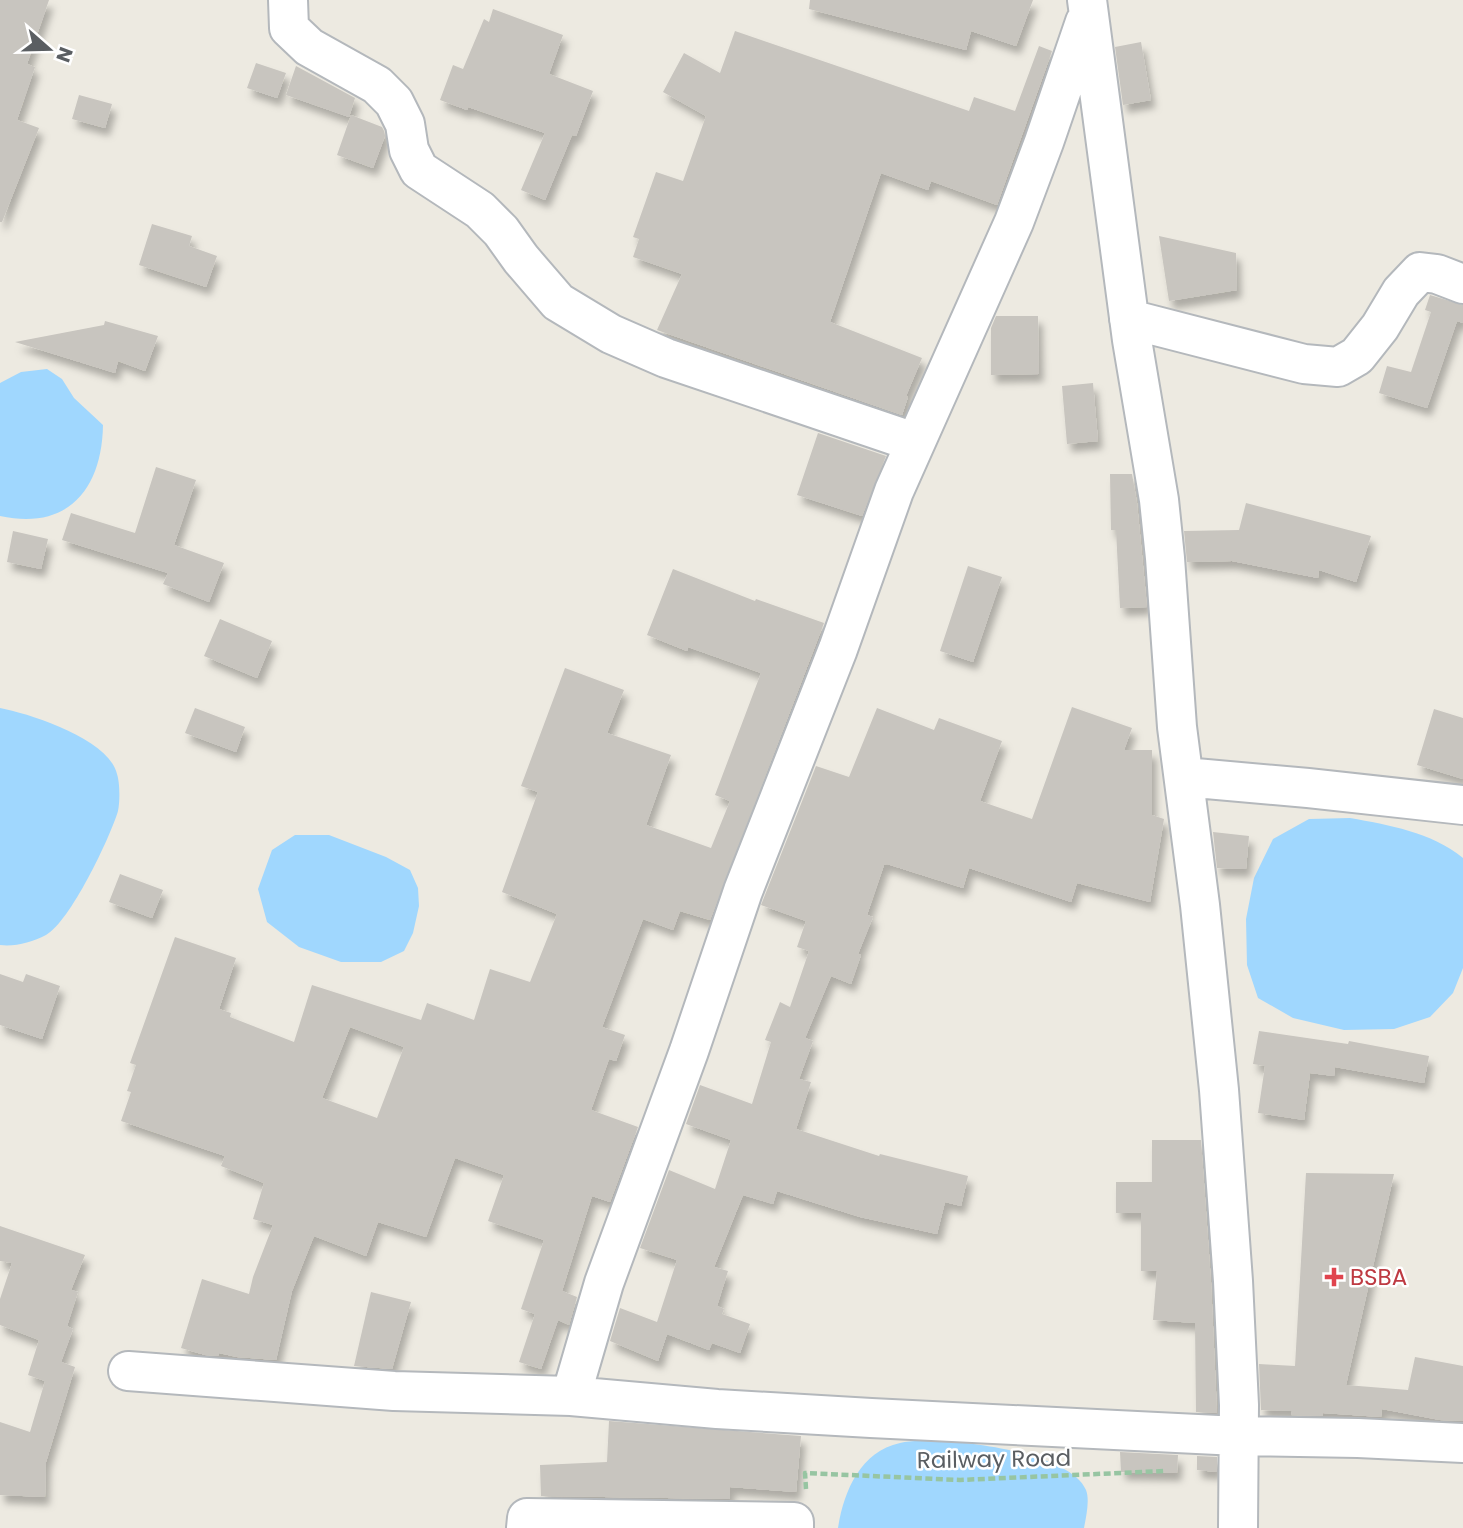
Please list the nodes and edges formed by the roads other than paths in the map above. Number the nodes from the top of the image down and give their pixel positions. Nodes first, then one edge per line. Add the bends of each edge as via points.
1 (288, 0) edge
2 (1088, 5) edge
3 (1463, 284) edge
4 (1129, 319) junction
5 (914, 442) junction
6 (1184, 777) junction
7 (1463, 805) edge
8 (128, 1371) dead end
9 (571, 1396) junction
10 (1238, 1436) junction
11 (1463, 1443) edge
12 (800, 1514) edge
13 (526, 1528) edge
14 (1238, 1528) edge

1 - 5 street via 289,28 309,47 386,93 405,124 419,170 480,210 558,302 611,334 666,358
2 - 4 street
2 - 5 street via 1014,222
3 - 4 street via 1420,272 1357,356 1338,367 1304,364
4 - 6 street via 1166,558
5 - 9 street via 743,891 604,1283
6 - 7 street
6 - 10 street via 1219,1090 1233,1281
8 - 9 street via 394,1391
9 - 10 street via 844,1417
10 - 11 street
10 - 14 street
12 - 13 street via 794,1522 527,1518

